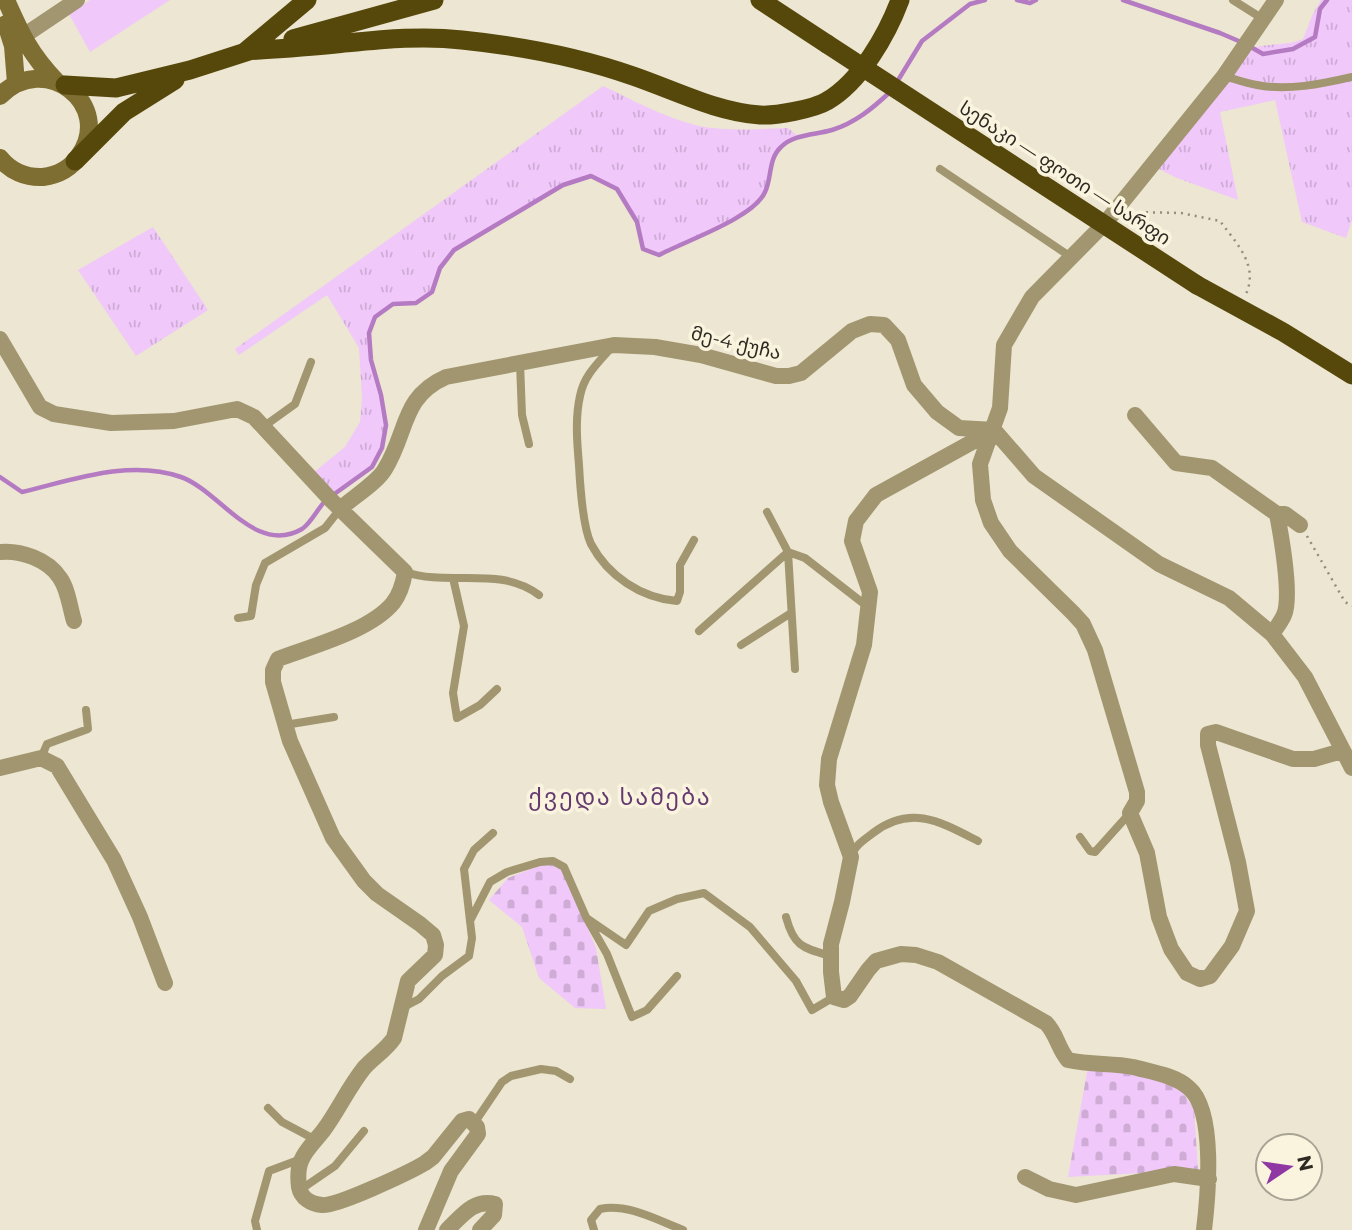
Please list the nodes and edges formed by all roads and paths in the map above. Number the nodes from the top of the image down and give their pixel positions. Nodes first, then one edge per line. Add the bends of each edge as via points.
1 (6, 0) edge
2 (77, 0) edge
3 (307, 0) edge
4 (418, 0) edge
5 (434, 0) edge
6 (743, 0) edge
7 (900, 0) edge
8 (1233, 0) edge
9 (1276, 0) edge
10 (763, 3) edge
11 (0, 4) edge
12 (399, 10) junction
13 (1259, 25) junction
14 (22, 37) junction
15 (246, 51) junction
16 (190, 70) junction
17 (1224, 76) junction
18 (1352, 77) edge
19 (16, 83) junction
20 (61, 83) junction
21 (0, 96) edge
22 (0, 158) edge
23 (75, 161) junction
24 (940, 169) dead end
25 (1114, 211) junction
26 (1071, 257) junction
27 (1240, 309) junction
28 (1, 341) edge
29 (614, 345) junction
30 (311, 362) dead end
31 (520, 363) junction
32 (1352, 375) edge
33 (1135, 415) dead end
34 (263, 427) junction
35 (994, 430) junction
36 (530, 444) dead end
37 (331, 500) junction
38 (767, 512) dead end
39 (1277, 514) junction
40 (1300, 525) joint
41 (694, 540) dead end
42 (0, 552) edge
43 (789, 552) junction
44 (405, 572) junction
45 (453, 578) junction
46 (539, 595) dead end
47 (1352, 606) edge
48 (868, 607) junction
49 (791, 613) junction
50 (238, 618) dead end
51 (74, 621) dead end
52 (699, 631) dead end
53 (1272, 634) junction
54 (741, 645) dead end
55 (795, 669) dead end
56 (497, 689) dead end
57 (86, 710) dead end
58 (334, 718) dead end
59 (285, 725) junction
60 (1342, 751) junction
61 (41, 758) junction
62 (0, 768) edge
63 (1352, 768) edge
64 (1130, 813) junction
65 (494, 834) dead end
66 (1080, 837) dead end
67 (978, 841) dead end
68 (850, 857) junction
69 (586, 917) junction
70 (786, 917) dead end
71 (470, 921) junction
72 (831, 956) junction
73 (677, 976) dead end
74 (164, 983) dead end
75 (834, 997) junction
76 (399, 1010) junction
77 (570, 1079) dead end
78 (268, 1108) dead end
79 (475, 1122) junction
80 (364, 1131) dead end
81 (316, 1140) junction
82 (301, 1159) junction
83 (1025, 1177) dead end
84 (1209, 1178) junction
85 (300, 1190) junction
86 (257, 1230) edge
87 (426, 1230) edge
88 (447, 1230) edge
89 (480, 1230) edge
90 (594, 1230) edge
91 (683, 1230) edge
92 (1205, 1230) edge

1 - 14 main road
2 - 14 street
3 - 15 highway
4 - 12 highway
5 - 12 highway
6 - 10 highway, სენაკი — ფოთი — სარფი
7 - 15 highway via 890,27 848,85 825,103 761,116 545,52 460,39 389,38
8 - 13 lane
9 - 13 street
10 - 27 highway, სენაკი — ფოთი — სარფი, bridge
11 - 19 main road via 13,46
12 - 15 highway
13 - 17 street
14 - 20 main road via 36,60
15 - 16 highway
16 - 20 highway via 116,88
16 - 23 highway via 124,112
17 - 18 lane via 1287,86
17 - 25 street
19 - 20 main road via 36,78
19 - 21 main road
20 - 23 main road via 81,101 88,121 86,143
22 - 23 main road via 20,173 40,177 59,173
24 - 26 lane
25 - 26 street
25 - 27 path via 1181,213 1220,221 1248,258 1250,284
26 - 35 street via 1032,296 1004,345
27 - 32 highway, სენაკი — ფოთი — სარფი
28 - 34 street via 40,407 54,414 124,423 174,421 236,409
29 - 31 street, მე-4 ქუჩა
29 - 35 street, მე-4 ქუჩა via 655,346 789,376 801,373 852,331 884,324 898,340 914,385 937,412 959,428
29 - 41 lane via 590,371 580,394 580,488 590,542 621,580 649,596 677,601 680,565
30 - 34 lane via 295,404
31 - 36 lane via 522,415
31 - 37 street, მე-4 ქუჩა via 433,383 420,393 385,471
33 - 39 street via 1176,463 1212,468
34 - 37 street
35 - 48 street via 876,495 856,521 852,541 870,592
35 - 53 street via 1034,476 1159,564 1229,598
35 - 64 street via 980,464 990,523 1010,551 1083,624 1137,792
37 - 44 street
37 - 50 lane via 325,528 265,563 251,616
38 - 43 lane
39 - 40 street
39 - 53 street via 1287,601 1285,614
40 - 47 path via 1345,602
42 - 51 street via 16,551 45,563 61,578
43 - 48 lane via 805,558
43 - 49 lane
43 - 52 lane
44 - 45 lane via 421,578
44 - 59 street via 394,603 379,617 278,659 273,682
45 - 46 lane via 505,579 526,585
45 - 56 lane via 464,626 453,693 457,718
48 - 68 street via 864,645 829,759 829,794
49 - 54 lane
49 - 55 lane
53 - 60 street via 1305,677
57 - 61 lane via 88,729 47,744
58 - 59 lane
59 - 76 street via 333,838 377,894 433,935 435,955 408,981
60 - 63 street
60 - 64 street via 1293,760 1216,732 1208,734 1247,911 1232,946 1210,975 1200,979 1187,973 1171,949 1159,917 1147,853
61 - 62 street
61 - 74 street via 57,766 114,860
64 - 66 lane via 1095,852
65 - 71 lane via 474,850 464,869
67 - 68 lane via 935,820 905,817 886,823 854,848
68 - 72 street
69 - 71 lane via 564,867 553,861 507,872 490,882
69 - 73 lane via 607,954 632,1017 647,1010
69 - 75 lane via 626,945 649,911 704,892 750,927 796,981 812,1010
70 - 72 lane via 791,936 806,949
71 - 76 lane via 469,956 419,999
72 - 75 street
75 - 84 street via 844,1000 850,996 876,961 901,954 938,962 1046,1023 1068,1060 1130,1067 1178,1080 1192,1090 1205,1118
76 - 81 street via 394,1038 364,1069
77 - 79 lane via 541,1069 511,1076
78 - 81 lane via 282,1122
79 - 85 street via 462,1121 433,1157 410,1172 329,1205 306,1200
79 - 87 street via 478,1134 452,1171
80 - 85 lane via 335,1166
81 - 82 street
82 - 85 street
82 - 86 lane via 269,1171 255,1221
83 - 84 street via 1076,1195 1174,1174
84 - 92 street
88 - 89 street via 469,1208 484,1202 495,1204 494,1215
90 - 91 lane via 591,1220 608,1207

